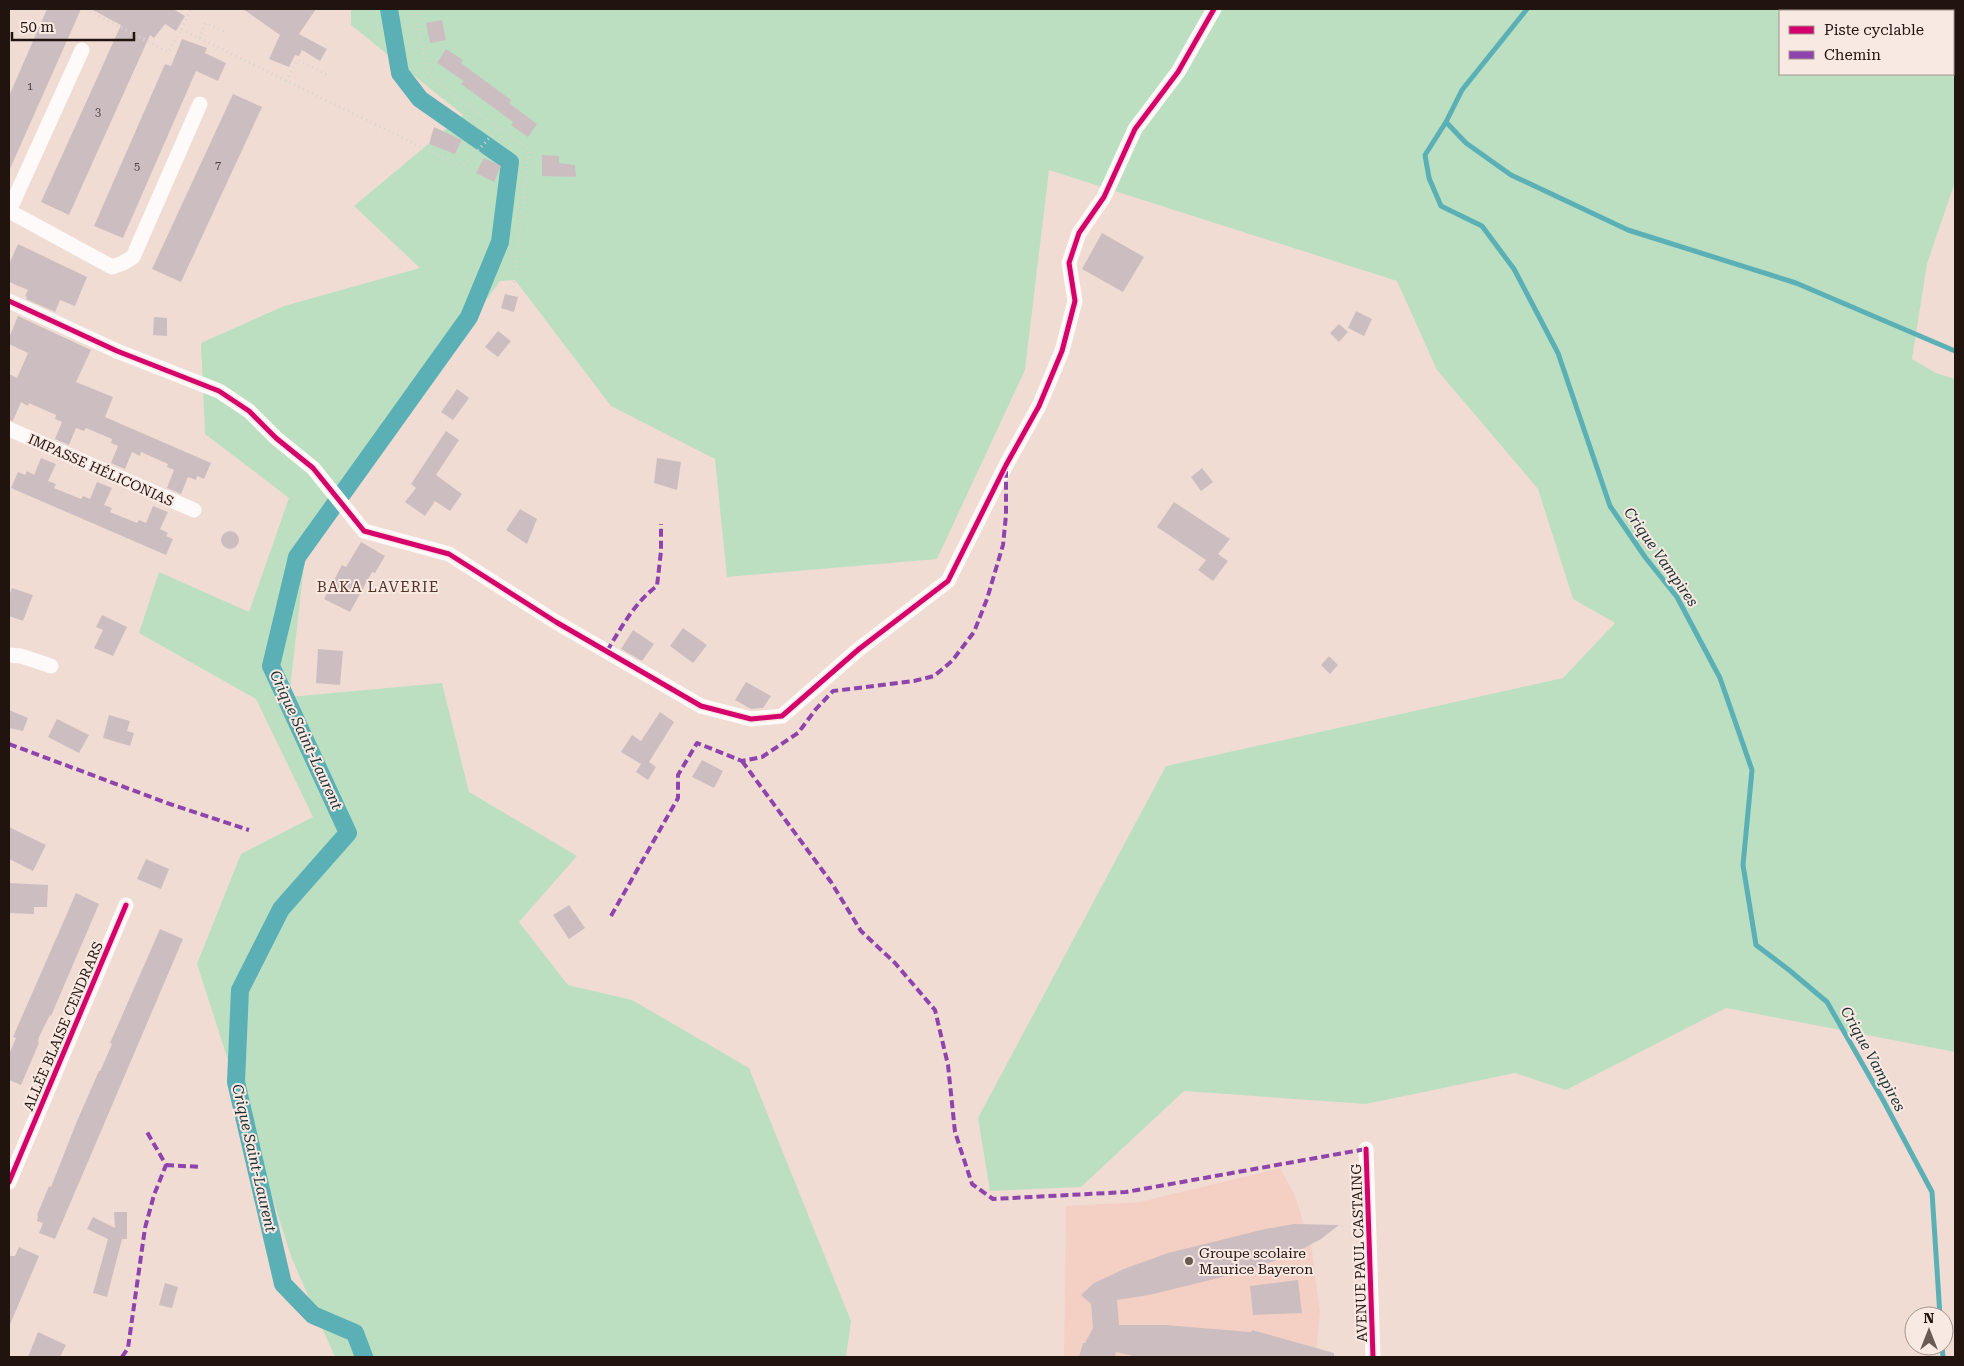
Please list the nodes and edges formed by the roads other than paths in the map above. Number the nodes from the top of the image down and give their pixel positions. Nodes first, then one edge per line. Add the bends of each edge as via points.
1 (1214, 9) edge
2 (82, 50) dead end
3 (200, 104) dead end
4 (9, 211) edge
5 (9, 301) edge
6 (9, 430) edge
7 (194, 510) dead end
8 (9, 655) edge
9 (51, 666) dead end
10 (126, 905) dead end
11 (1366, 1149) dead end
12 (9, 1182) edge
13 (1374, 1357) edge

1 - 5 street via 1178,72 1135,129 1104,197 1079,233 1069,263 1075,301 1062,351 1039,406 948,581 859,649 782,716 751,719 702,706 556,622 449,554 364,531 313,468 276,438 250,411 220,391 117,352
2 - 4 street
3 - 4 street via 133,257 123,264 112,267
6 - 7 street, IMPASSE HÉLICONIAS
8 - 9 street
10 - 12 street, ALLÉE BLAISE CENDRARS
11 - 13 street, AVENUE PAUL CASTAING

